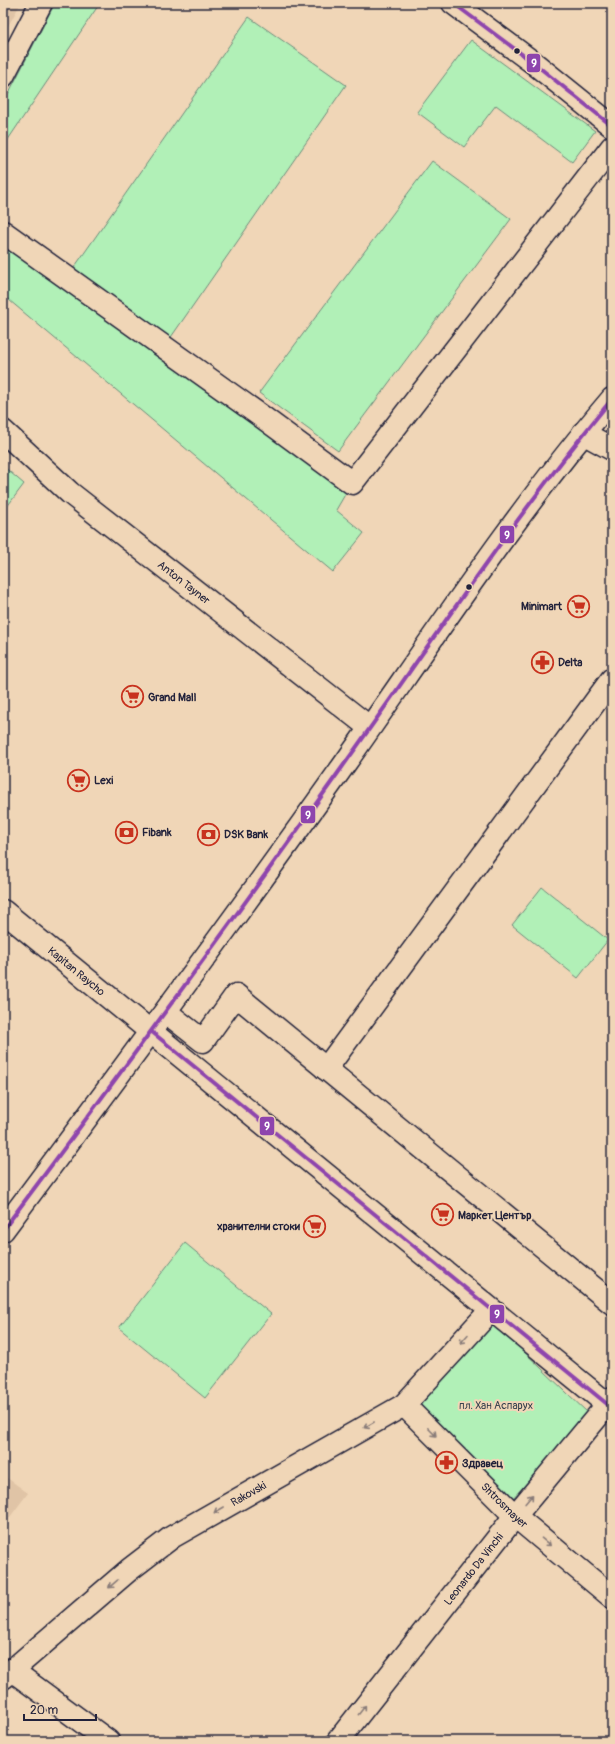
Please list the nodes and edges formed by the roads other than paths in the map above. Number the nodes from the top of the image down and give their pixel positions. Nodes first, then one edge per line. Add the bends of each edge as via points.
1 (41, 3) edge
2 (453, 3) edge
3 (3, 76) edge
4 (612, 126) edge
5 (612, 147) edge
6 (3, 232) edge
7 (612, 399) edge
8 (3, 431) edge
9 (583, 433) junction
10 (612, 449) edge
11 (612, 679) edge
12 (369, 727) junction
13 (3, 910) edge
14 (166, 1012) junction
15 (152, 1032) junction
16 (332, 1061) junction
17 (3, 1230) edge
18 (612, 1303) edge
19 (491, 1310) junction
20 (611, 1404) edge
21 (404, 1405) junction
22 (515, 1516) junction
23 (612, 1597) edge
24 (8, 1674) edge
25 (108, 1741) edge
26 (338, 1741) edge

1 - 3 street
2 - 4 street
5 - 6 street via 352,483
7 - 9 street
8 - 12 street, Anton Tayner via 70,493
9 - 10 street
9 - 12 street via 447,616
11 - 16 street
12 - 14 street
13 - 15 street, Kapitan Raycho
14 - 15 street
14 - 16 street via 203,1041 236,995
15 - 17 street
15 - 19 street, Kapitan Raycho
16 - 18 street
19 - 20 street, Kapitan Raycho
19 -> 21 street, Rakovski
22 -> 20 street, Leonardo Da Vinchi
21 -> 22 street, Shtrosmayer
21 -> 24 street, Rakovski via 172,1537 129,1570
22 -> 23 street, Shtrosmayer
26 -> 22 street, Leonardo Da Vinchi
24 - 25 street

